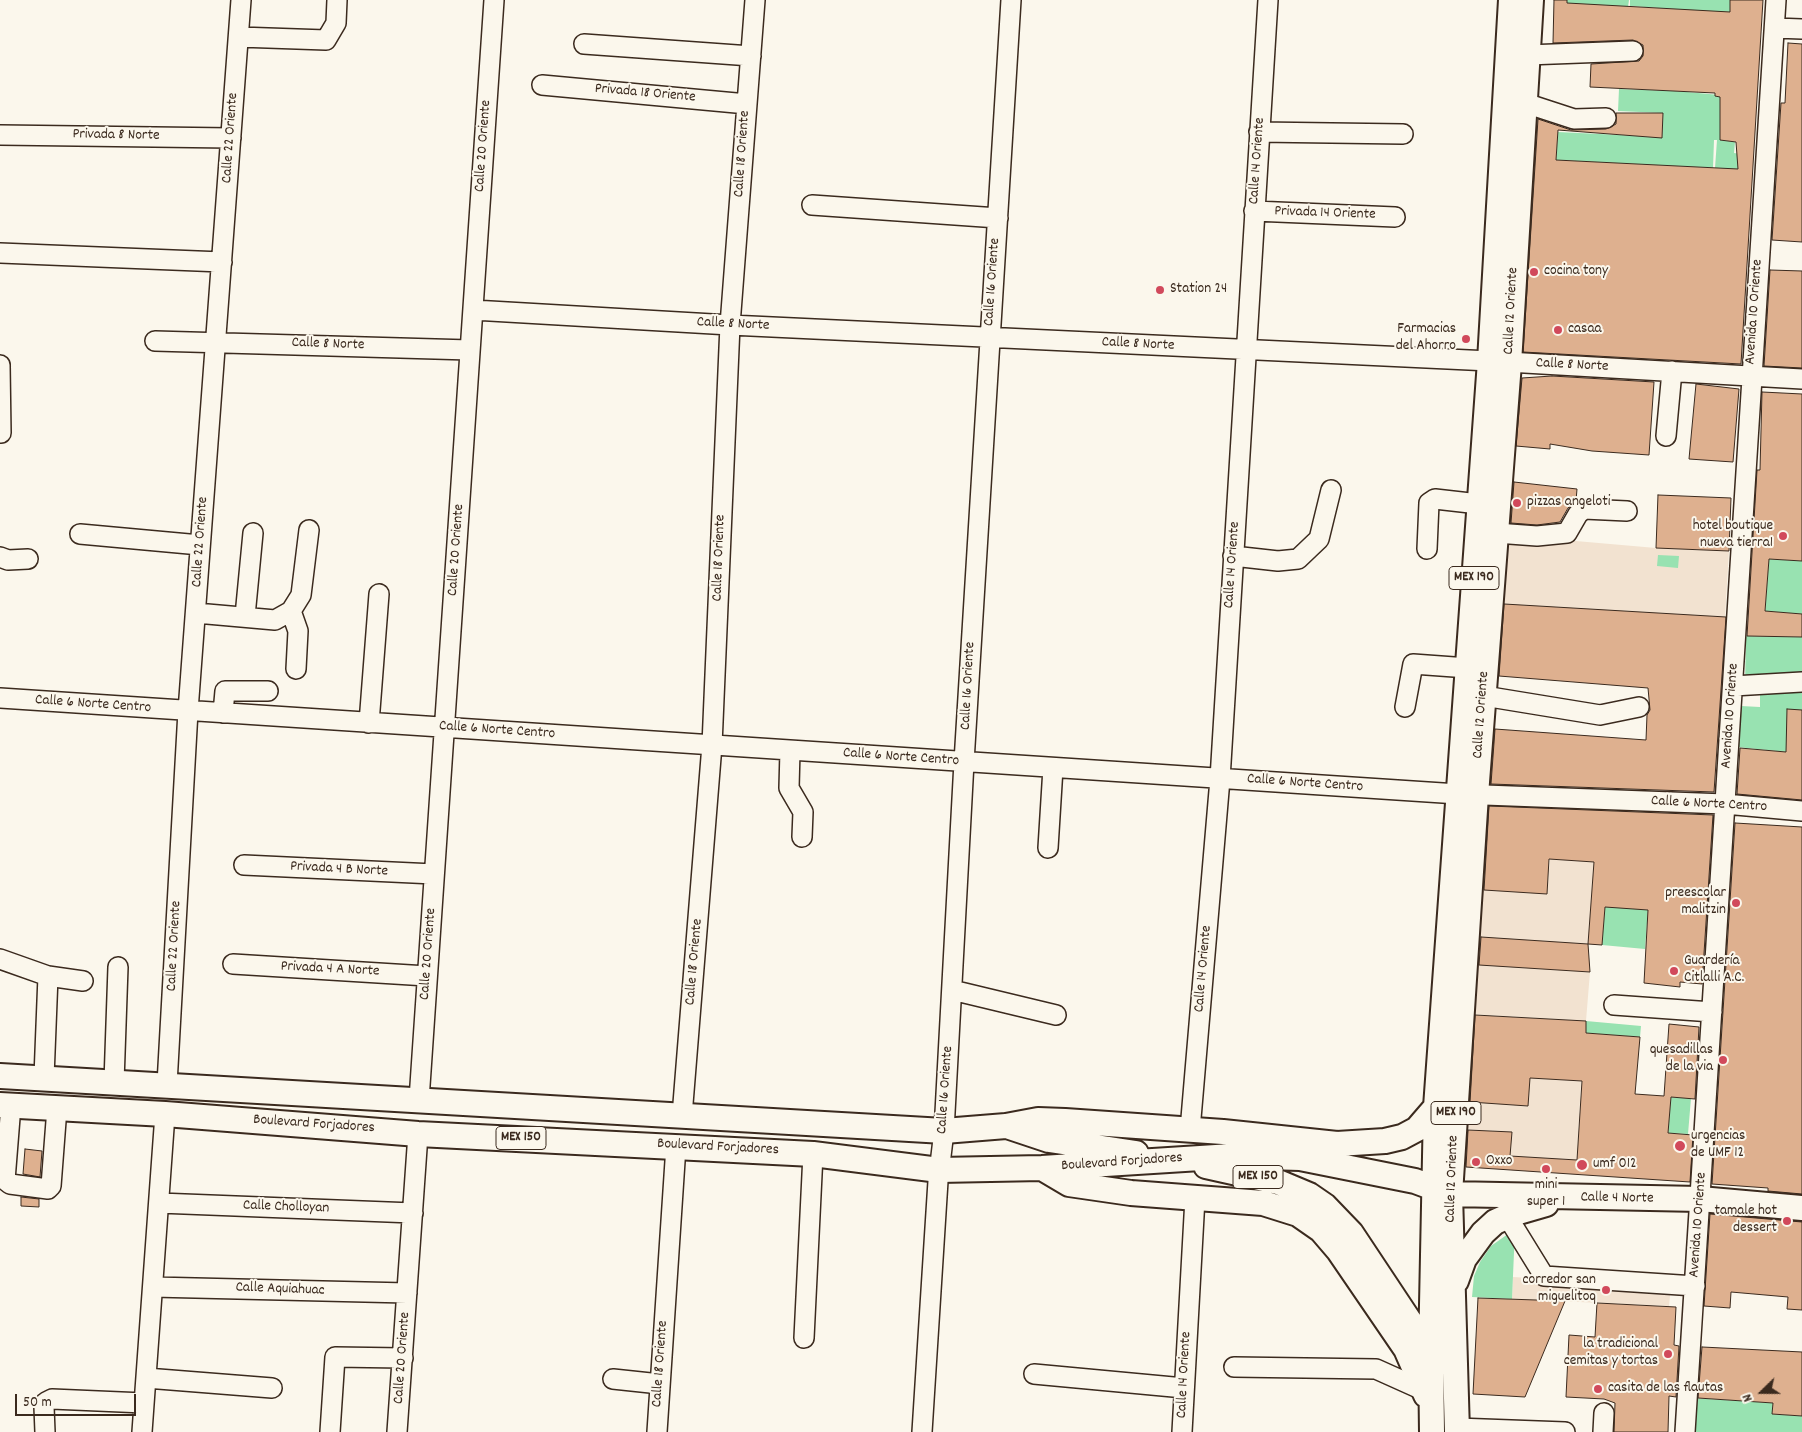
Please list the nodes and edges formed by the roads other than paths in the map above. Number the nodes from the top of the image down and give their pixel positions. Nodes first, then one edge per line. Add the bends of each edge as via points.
1 (241, 0) edge
2 (338, 0) edge
3 (494, 0) edge
4 (755, 0) edge
5 (1011, 0) edge
6 (1268, 0) edge
7 (1511, 0) edge
8 (1531, 0) edge
9 (1776, 0) edge
10 (1775, 28) junction
11 (1802, 30) edge
12 (238, 37) junction
13 (584, 44) dead end
14 (1633, 51) dead end
15 (1527, 54) junction
16 (751, 56) junction
17 (542, 85) dead end
18 (1524, 103) junction
19 (747, 104) junction
20 (1606, 118) dead end
21 (1260, 132) junction
22 (1403, 134) dead end
23 (0, 135) edge
24 (231, 138) junction
25 (812, 205) dead end
26 (1254, 211) junction
27 (1395, 217) dead end
28 (998, 218) junction
29 (0, 253) edge
30 (222, 262) junction
31 (473, 310) junction
32 (730, 325) junction
33 (989, 337) junction
34 (155, 341) dead end
35 (216, 342) junction
36 (470, 350) junction
37 (1246, 350) junction
38 (1500, 362) junction
39 (0, 365) edge
40 (1672, 371) junction
41 (1751, 376) junction
42 (1802, 379) edge
43 (1, 433) edge
44 (1666, 436) dead end
45 (1331, 490) dead end
46 (1480, 504) junction
47 (1627, 511) dead end
48 (309, 530) dead end
49 (1496, 533) junction
50 (80, 534) dead end
51 (253, 534) dead end
52 (200, 545) junction
53 (1428, 549) dead end
54 (1233, 556) junction
55 (0, 557) edge
56 (28, 559) dead end
57 (379, 594) dead end
58 (291, 611) junction
59 (196, 612) junction
60 (245, 616) junction
61 (1468, 668) junction
62 (296, 669) dead end
63 (1802, 682) edge
64 (1733, 686) junction
65 (268, 691) dead end
66 (1484, 696) junction
67 (0, 698) edge
68 (1405, 707) dead end
69 (1639, 707) dead end
70 (188, 711) junction
71 (223, 713) junction
72 (369, 723) junction
73 (444, 728) junction
74 (712, 745) junction
75 (790, 750) junction
76 (964, 762) junction
77 (1053, 768) junction
78 (1220, 779) junction
79 (1467, 795) junction
80 (1725, 804) junction
81 (1802, 811) edge
82 (802, 837) dead end
83 (1048, 848) dead end
84 (244, 865) dead end
85 (434, 874) junction
86 (0, 959) edge
87 (233, 964) dead end
88 (118, 967) dead end
89 (48, 976) junction
90 (428, 976) junction
91 (83, 982) dead end
92 (952, 990) junction
93 (1614, 1005) dead end
94 (1712, 1012) junction
95 (1056, 1015) dead end
96 (0, 1076) edge
97 (44, 1077) junction
98 (114, 1082) junction
99 (167, 1084) junction
100 (419, 1100) junction
101 (6, 1105) edge
102 (1436, 1107) junction
103 (57, 1108) junction
104 (165, 1114) junction
105 (682, 1116) junction
106 (1006, 1126) junction
107 (1190, 1130) junction
108 (944, 1131) junction
109 (418, 1134) junction
110 (676, 1146) junction
111 (813, 1154) junction
112 (1179, 1160) junction
113 (1042, 1168) junction
114 (940, 1170) junction
115 (1442, 1190) junction
116 (1195, 1198) junction
117 (1569, 1198) junction
118 (1700, 1199) junction
119 (159, 1203) junction
120 (1802, 1208) edge
121 (413, 1213) junction
122 (1507, 1216) junction
123 (152, 1286) junction
124 (1695, 1286) junction
125 (1454, 1290) junction
126 (407, 1293) junction
127 (804, 1338) dead end
128 (1431, 1354) junction
129 (402, 1365) junction
130 (1234, 1367) dead end
131 (1034, 1374) dead end
132 (146, 1378) junction
133 (614, 1379) dead end
134 (660, 1384) junction
135 (272, 1388) dead end
136 (1184, 1388) junction
137 (144, 1403) junction
138 (1430, 1412) edge
139 (1604, 1413) dead end
140 (1457, 1430) edge
141 (45, 1432) edge
142 (142, 1432) edge
143 (330, 1432) edge
144 (397, 1432) edge
145 (656, 1432) edge
146 (922, 1432) edge
147 (1182, 1432) edge
148 (1565, 1432) edge
149 (1603, 1432) edge
150 (1685, 1432) edge

1 - 12 street, Calle 22 Oriente
2 - 12 street via 336,23 326,40
3 - 31 street, Calle 20 Oriente
4 - 16 street, Calle 18 Oriente
5 - 28 street, Calle 16 Oriente
6 - 21 street, Calle 14 Oriente
7 - 38 main road, Calle 12 Oriente / MEX 190
8 - 15 main road, Calle 12 Oriente / MEX 190
9 - 10 street, Avenida 10 Oriente
10 - 11 street
10 - 41 street, Avenida 10 Oriente
12 - 24 street, Calle 22 Oriente
13 - 16 street
14 - 15 street
15 - 18 main road, Calle 12 Oriente / MEX 190
16 - 19 street, Calle 18 Oriente
17 - 19 street, Privada 18 Oriente
18 - 20 street via 1574,120
18 - 38 main road, Calle 12 Oriente / MEX 190
19 - 32 street, Calle 18 Oriente
21 - 22 street
21 - 26 street, Calle 14 Oriente
23 - 24 street, Privada 8 Norte
24 - 30 street, Calle 22 Oriente
25 - 28 street
26 - 27 street, Privada 14 Oriente
26 - 37 street, Calle 14 Oriente
28 - 33 street, Calle 16 Oriente
29 - 30 street
30 - 35 street, Calle 22 Oriente
31 - 32 street, Calle 8 Norte
31 - 36 street, Calle 20 Oriente
32 - 33 street, Calle 8 Norte
32 - 74 street, Calle 18 Oriente
33 - 37 street, Calle 8 Norte
33 - 76 street, Calle 16 Oriente
34 - 35 street, Calle 8 Norte
35 - 36 street, Calle 8 Norte
35 - 52 street, Calle 22 Oriente
36 - 73 street, Calle 20 Oriente
37 - 38 street, Calle 8 Norte
37 - 54 street, Calle 14 Oriente
38 - 40 street, Calle 8 Norte
38 - 46 main road, Calle 12 Oriente / MEX 190
38 - 49 main road, Calle 12 Oriente / MEX 190
39 - 43 street
40 - 41 street, Calle 8 Norte
40 - 44 street
41 - 42 street, Calle 8 Norte
41 - 64 street, Avenida 10 Oriente
45 - 54 street via 1319,540 1298,559 1278,561
46 - 53 street via 1435,499 1429,503
46 - 61 main road, Calle 12 Oriente / MEX 190
47 - 49 street via 1584,510 1567,533 1537,536
48 - 58 street via 301,594
49 - 66 main road, Calle 12 Oriente / MEX 190
50 - 52 street
51 - 60 street
52 - 59 street, Calle 22 Oriente
54 - 78 street, Calle 14 Oriente
55 - 56 street
57 - 72 street
58 - 60 street via 275,620
58 - 62 street via 298,631
59 - 60 street
59 - 70 street, Calle 22 Oriente
61 - 68 street via 1413,664
61 - 79 main road, Calle 12 Oriente / MEX 190
63 - 64 street
64 - 80 street, Avenida 10 Oriente
65 - 71 street via 220,691
66 - 69 street via 1600,716
66 - 79 main road, Calle 12 Oriente / MEX 190
67 - 70 street, Calle 6 Norte Centro
70 - 71 street, Calle 6 Norte Centro
70 - 99 street, Calle 22 Oriente
71 - 72 street, Calle 6 Norte Centro
72 - 73 street, Calle 6 Norte Centro
73 - 74 street, Calle 6 Norte Centro
73 - 85 street, Calle 20 Oriente
74 - 75 street, Calle 6 Norte Centro
74 - 105 street, Calle 18 Oriente
75 - 76 street, Calle 6 Norte Centro
75 - 82 street via 789,788 803,812
76 - 77 street, Calle 6 Norte Centro
76 - 92 street, Calle 16 Oriente
77 - 78 street, Calle 6 Norte Centro
77 - 83 street
78 - 79 street, Calle 6 Norte Centro
78 - 107 street, Calle 14 Oriente
79 - 80 street, Calle 6 Norte Centro
79 - 102 main road, Calle 12 Oriente / MEX 190
79 - 115 main road, Calle 12 Oriente / MEX 190
80 - 81 street, Calle 6 Norte Centro
80 - 94 street, Avenida 10 Oriente
84 - 85 street, Privada 4 B Norte
85 - 90 street, Calle 20 Oriente
86 - 89 street
87 - 90 street, Privada 4 A Norte
88 - 98 street
89 - 91 street
89 - 97 street
90 - 100 street, Calle 20 Oriente
92 - 95 street
92 - 108 street, Calle 16 Oriente
93 - 94 street
94 - 118 street, Avenida 10 Oriente
96 - 97 main road, Boulevard Forjadores / MEX 150
97 - 98 main road, Boulevard Forjadores / MEX 150
98 - 99 main road, Boulevard Forjadores / MEX 150
99 - 100 main road, Boulevard Forjadores / MEX 150
100 - 105 main road, Boulevard Forjadores / MEX 150
101 - 103 main road, Boulevard Forjadores / MEX 150
101 - 103 street via 6,1180 10,1184 48,1189 52,1186
102 - 107 main road, Boulevard Forjadores via 1411,1133 1378,1142 1337,1144
102 - 115 main road, Calle 12 Oriente / MEX 190
103 - 104 main road, Boulevard Forjadores / MEX 150
104 - 109 main road, Boulevard Forjadores / MEX 150
104 - 119 street
105 - 108 main road, Boulevard Forjadores / MEX 150
106 - 107 main road, Boulevard Forjadores via 1038,1120
106 - 108 main road, Boulevard Forjadores / MEX 150
106 - 112 main road, MEX 150 via 1050,1140
108 - 114 street, Calle 16 Oriente
109 - 110 main road, Boulevard Forjadores / MEX 150
109 - 121 street, Calle 20 Oriente
110 - 111 main road, Boulevard Forjadores / MEX 150
110 - 134 street, Calle 18 Oriente
111 - 114 main road, Boulevard Forjadores / MEX 150
111 - 127 street
112 - 113 main road, Boulevard Forjadores
112 - 115 main road, Boulevard Forjadores via 1232,1156 1300,1158
112 - 128 main road, MEX 150 via 1278,1182 1302,1191 1325,1206 1351,1233
113 - 114 main road, Boulevard Forjadores / MEX 150
113 - 116 main road, MEX 150 via 1069,1184
114 - 146 street, Calle 16 Oriente
115 - 117 main road, Calle 4 Norte
115 - 125 main road, Calle 12 Oriente / MEX 190
115 - 128 main road, Calle 12 Oriente / MEX 190
116 - 136 street, Calle 14 Oriente
116 - 138 main road, MEX 150 via 1275,1205 1298,1214 1321,1230 1406,1349
117 - 118 main road, Calle 4 Norte
117 - 122 main road
118 - 120 main road, Calle 4 Norte
118 - 124 street, Avenida 10 Oriente
119 - 121 street, Calle Cholloyan
119 - 123 street
121 - 126 street, Calle 20 Oriente
122 - 124 street via 1544,1276
122 - 125 main road via 1474,1244 1458,1272
123 - 126 street, Calle Aquiahuac
123 - 132 street
124 - 150 street, Avenida 10 Oriente
125 - 140 main road, Calle 12 Oriente / MEX 190
126 - 129 street, Calle 20 Oriente
128 - 138 main road, Calle 12 Oriente / MEX 190
128 - 140 main road, MEX 150 via 1447,1391
129 - 143 street via 336,1357
129 - 144 street, Calle 20 Oriente
130 - 138 street via 1376,1369
131 - 136 street
132 - 135 street
132 - 137 street
133 - 134 street
134 - 145 street, Calle 18 Oriente
136 - 147 street, Calle 14 Oriente
137 - 141 street via 52,1399 46,1402
137 - 142 street
139 - 149 street
140 - 148 street

